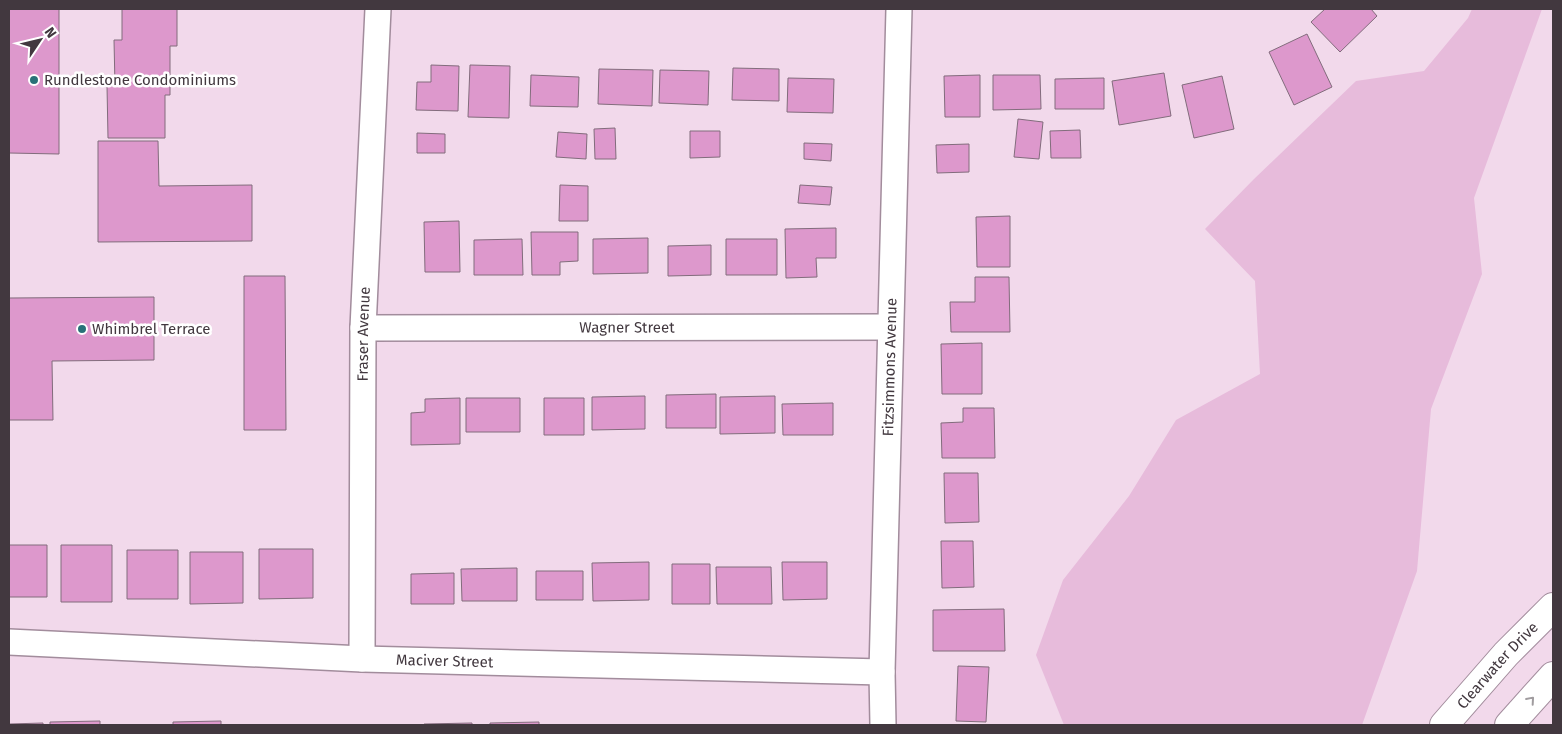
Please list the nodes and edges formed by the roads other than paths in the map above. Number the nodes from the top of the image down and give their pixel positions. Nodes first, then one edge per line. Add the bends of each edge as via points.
1 (378, 9) edge
2 (899, 9) edge
3 (890, 327) junction
4 (363, 328) junction
5 (1553, 607) edge
6 (9, 642) edge
7 (362, 659) junction
8 (882, 672) junction
9 (1553, 676) edge
10 (883, 725) edge
11 (1444, 725) edge
12 (1509, 725) edge

1 - 4 street, Fraser Avenue
2 - 3 street, Fitzsimmons Avenue
3 - 4 street, Wagner Street
3 - 8 street, Fitzsimmons Avenue
4 - 7 street, Fraser Avenue
5 - 11 main road, Clearwater Drive via 1506,654
6 - 7 street, Maciver Street
7 - 8 street, Maciver Street
8 - 10 street, Fitzsimmons Avenue
12 -> 9 main road

